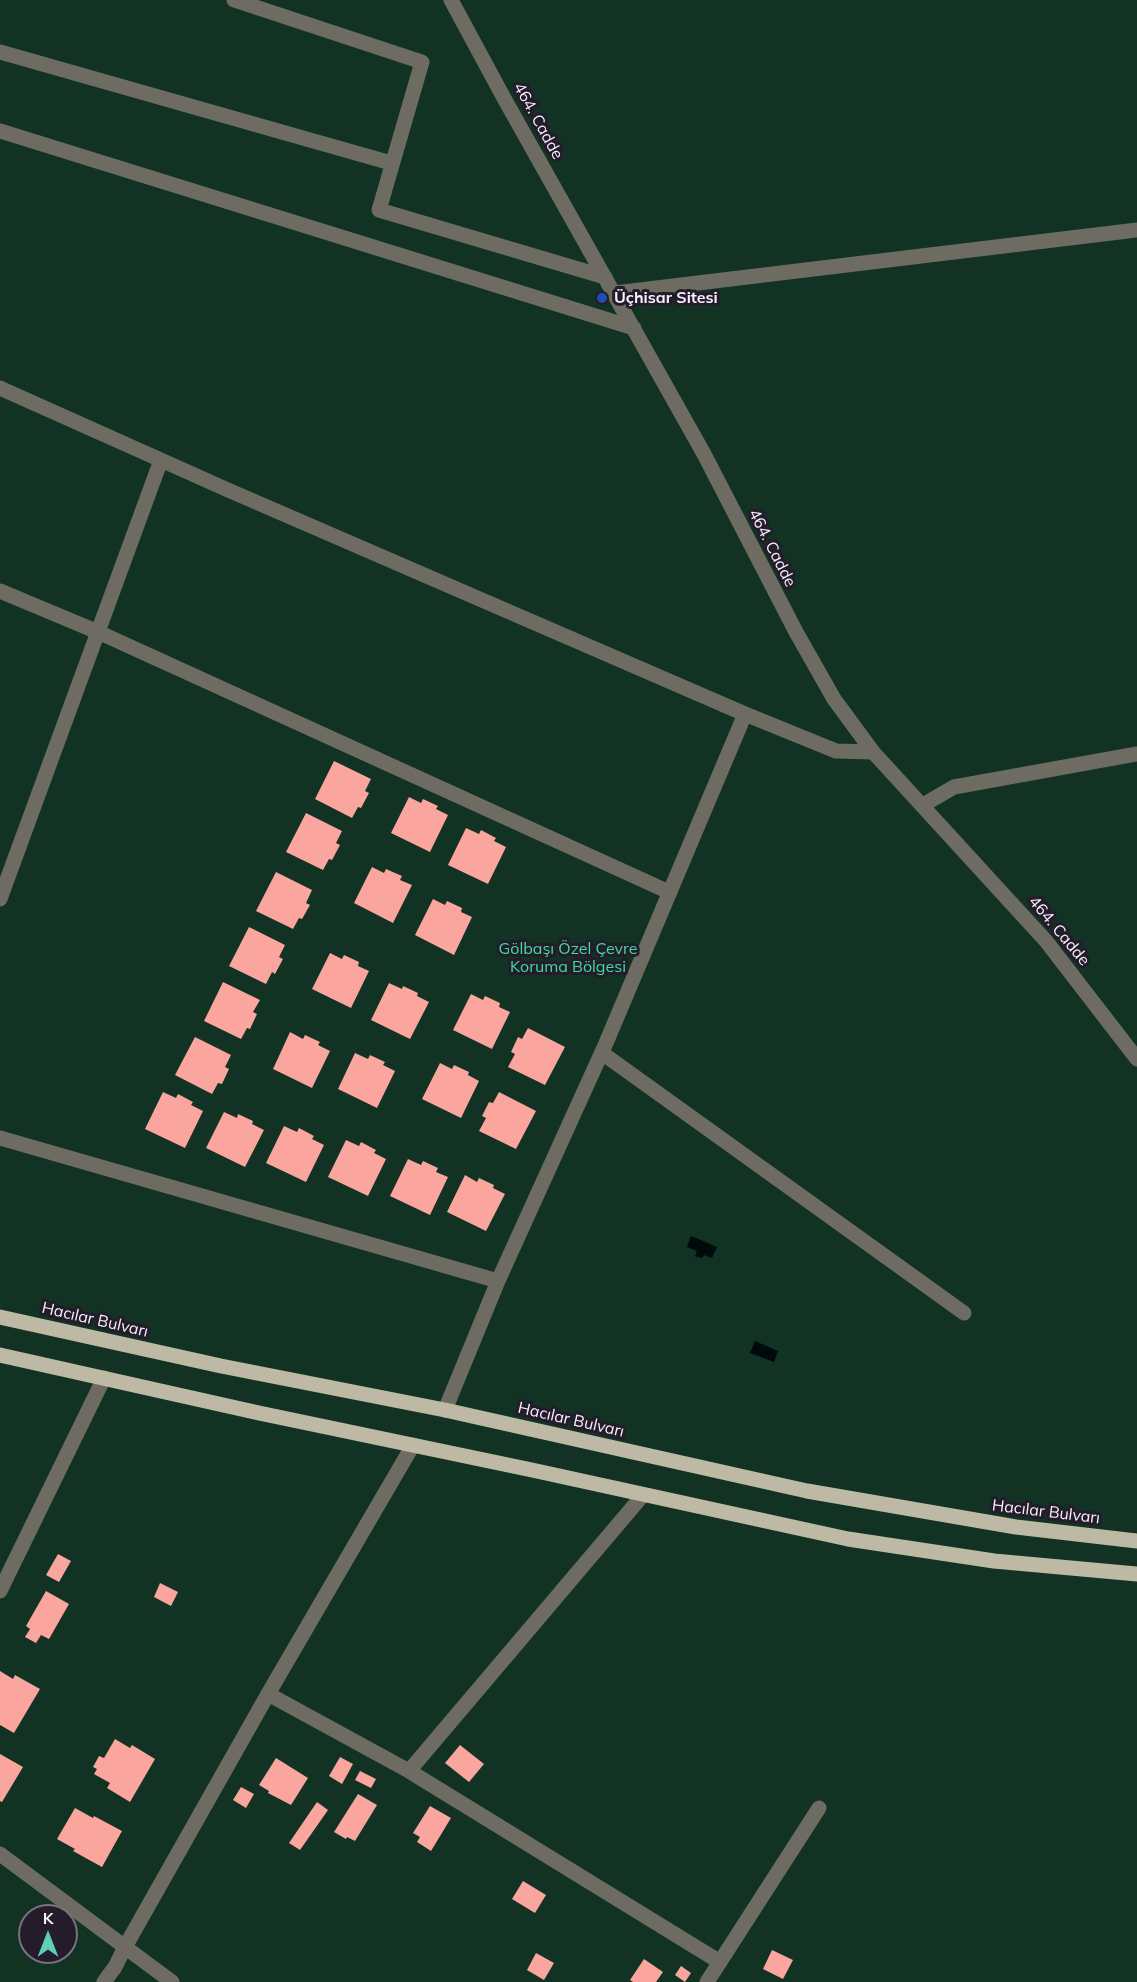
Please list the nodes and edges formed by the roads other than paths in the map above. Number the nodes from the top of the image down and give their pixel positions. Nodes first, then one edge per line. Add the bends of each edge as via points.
1 (234, 0) edge
2 (451, 0) edge
3 (0, 52) edge
4 (0, 131) edge
5 (391, 163) junction
6 (1137, 230) edge
7 (606, 277) junction
8 (615, 293) junction
9 (634, 328) junction
10 (0, 387) edge
11 (161, 460) junction
12 (0, 591) edge
13 (98, 632) junction
14 (745, 714) junction
15 (873, 752) junction
16 (1137, 754) edge
17 (923, 805) junction
18 (669, 892) junction
19 (0, 899) edge
20 (602, 1053) junction
21 (1137, 1059) edge
22 (0, 1138) edge
23 (498, 1281) junction
24 (964, 1313) dead end
25 (0, 1317) edge
26 (0, 1355) edge
27 (104, 1378) junction
28 (445, 1410) junction
29 (413, 1445) junction
30 (643, 1494) junction
31 (1137, 1541) edge
32 (1137, 1574) edge
33 (0, 1591) edge
34 (268, 1694) junction
35 (409, 1771) junction
36 (819, 1808) dead end
37 (0, 1854) edge
38 (125, 1947) junction
39 (720, 1962) junction
40 (104, 1982) edge
41 (172, 1982) edge
42 (707, 1982) edge

1 - 5 street via 422,62
2 - 7 street, 464. Cadde
3 - 5 street
4 - 9 street
5 - 7 street via 379,210
6 - 8 street
7 - 8 street, 464. Cadde
8 - 9 street, 464. Cadde
9 - 15 street, 464. Cadde via 817,670
10 - 11 street
11 - 13 street
11 - 14 street
12 - 13 street
13 - 18 street
13 - 19 street
14 - 15 street via 836,751
14 - 18 street
15 - 17 street, 464. Cadde
16 - 17 street via 954,787
17 - 21 street, 464. Cadde via 1046,941
18 - 20 street
20 - 23 street
20 - 24 street
22 - 23 street
23 - 28 street
25 - 28 main road, Hacılar Bulvarı
26 - 27 main road
27 - 29 main road
27 - 33 street
28 - 31 main road, Hacılar Bulvarı via 841,1498 1016,1527
29 - 30 main road
29 - 34 street
30 - 32 main road via 899,1548
30 - 35 street
34 - 35 street
34 - 38 street
35 - 39 street
36 - 39 street
37 - 38 street
38 - 40 street
38 - 41 street
39 - 42 street

